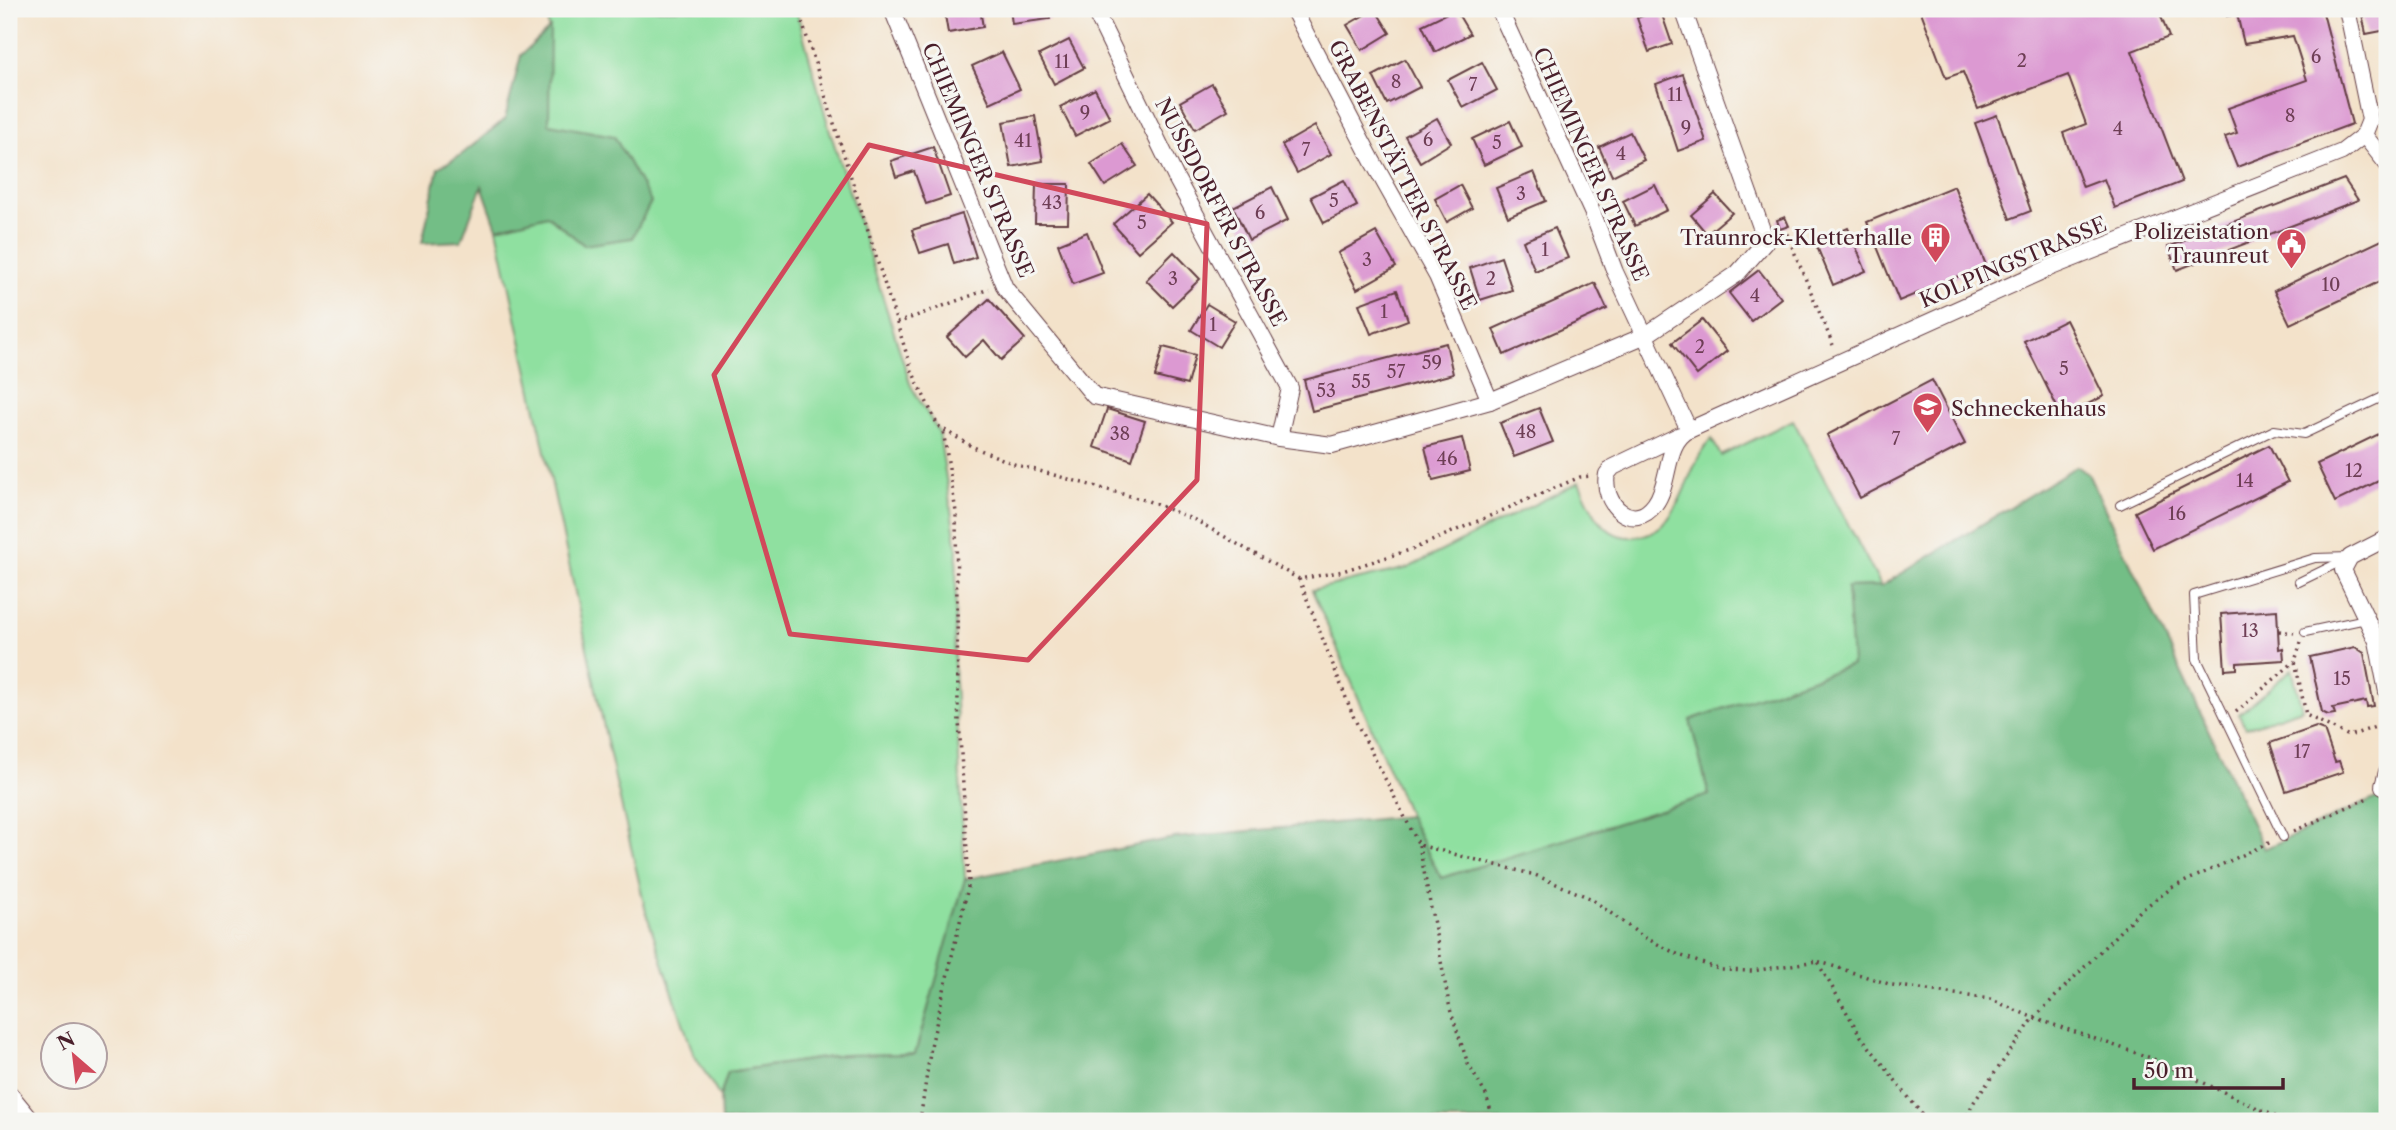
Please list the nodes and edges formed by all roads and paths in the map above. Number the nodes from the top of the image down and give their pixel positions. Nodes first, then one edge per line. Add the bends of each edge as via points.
1 (798, 9) edge
2 (892, 9) edge
3 (1094, 9) edge
4 (1293, 9) edge
5 (1499, 9) edge
6 (1683, 9) edge
7 (2347, 9) edge
8 (2364, 135) junction
9 (2387, 164) edge
10 (1766, 241) junction
11 (1003, 283) junction
12 (897, 324) junction
13 (1646, 335) junction
14 (1839, 360) junction
15 (2387, 395) edge
16 (1490, 401) junction
17 (941, 428) junction
18 (1685, 433) junction
19 (1279, 438) junction
20 (1606, 474) junction
21 (2120, 505) dead end
22 (2387, 538) edge
23 (2350, 557) junction
24 (1300, 579) junction
25 (2299, 582) dead end
26 (2366, 619) junction
27 (2279, 631) dead end
28 (2305, 632) junction
29 (2295, 661) junction
30 (2387, 692) edge
31 (2226, 718) junction
32 (2387, 723) edge
33 (2385, 779) edge
34 (2283, 837) junction
35 (1419, 845) junction
36 (1817, 961) junction
37 (2034, 1018) junction
38 (9, 1093) edge
39 (32, 1121) edge
40 (920, 1121) edge
41 (1494, 1121) edge
42 (1927, 1121) edge
43 (1964, 1121) edge
44 (2285, 1121) edge

1 - 12 path
2 - 11 street, CHIEMINGER STRASSE
3 - 19 street, NUSSDORFER STRASSE via 1176,178 1290,388
4 - 16 street, GRABENSTÄTTER STRASSE via 1437,276
5 - 13 street, CHIEMINGER STRASSE
6 - 10 street
7 - 8 street via 2370,111
8 - 9 street
8 - 14 street, KOLPINGSTRASSE via 2342,152 2049,268
10 - 13 street via 1737,274
10 - 14 path via 1786,232
11 - 12 path
11 - 19 street, CHIEMINGER STRASSE via 1094,396
12 - 17 path via 912,371
13 - 16 street, CHIEMINGER STRASSE
13 - 18 street, CHIEMINGER STRASSE
14 - 18 street, KOLPINGSTRASSE
15 - 21 lane via 2304,434 2274,430
16 - 19 street, CHIEMINGER STRASSE via 1332,445
17 - 24 path via 1014,464 1148,501 1197,521
17 - 40 path via 956,512 958,705 969,883 931,1046
18 - 20 street, KOLPINGSTRASSE
18 - 20 street via 1660,496 1647,512 1627,515 1617,510 1606,492
20 - 24 path via 1580,477 1413,549
22 - 23 street
23 - 25 lane
23 - 26 street via 2344,575
23 - 31 lane via 2315,558 2194,595 2197,659
24 - 35 path via 1354,718
26 - 28 lane
26 - 30 street via 2377,641
27 - 28 path
28 - 29 path
29 - 31 path
29 - 32 path via 2306,715 2349,736
31 - 34 lane
33 - 34 path via 2372,796
34 - 37 path via 2173,887 2141,910
35 - 36 path via 1535,875 1590,898 1642,936 1679,955 1721,970 1752,971
35 - 41 path via 1450,1009
36 - 37 path via 1892,985 1990,999
36 - 42 path via 1860,1035
37 - 43 path
37 - 44 path via 2151,1058
38 - 39 street

